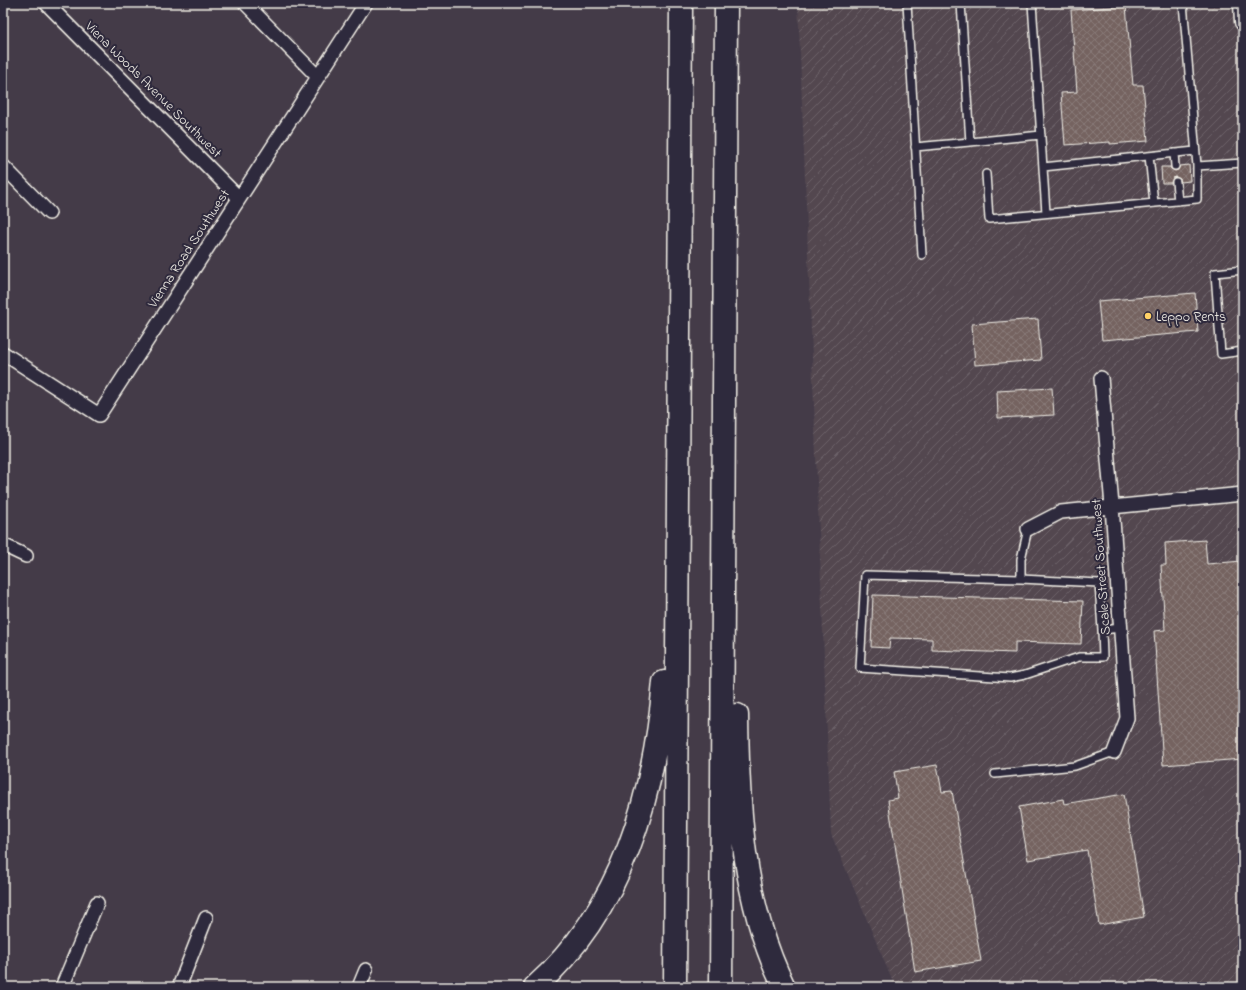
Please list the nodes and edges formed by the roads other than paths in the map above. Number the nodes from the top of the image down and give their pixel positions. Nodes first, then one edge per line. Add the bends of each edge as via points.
1 (46, 3) edge
2 (245, 3) edge
3 (366, 3) edge
4 (681, 3) edge
5 (726, 3) edge
6 (910, 3) edge
7 (961, 3) edge
8 (1032, 3) edge
9 (1183, 3) edge
10 (1242, 3) edge
11 (1243, 22) edge
12 (318, 77) junction
13 (1041, 135) junction
14 (970, 142) junction
15 (915, 147) junction
16 (1195, 151) junction
17 (1174, 153) junction
18 (1150, 156) junction
19 (1243, 163) edge
20 (3, 166) edge
21 (1175, 166) dead end
22 (1196, 166) junction
23 (1043, 167) junction
24 (986, 174) dead end
25 (1176, 182) dead end
26 (239, 198) junction
27 (1178, 201) junction
28 (1154, 203) junction
29 (49, 213) dead end
30 (1046, 213) junction
31 (922, 255) dead end
32 (724, 261) junction
33 (1243, 270) edge
34 (679, 346) junction
35 (1243, 350) edge
36 (3, 353) edge
37 (1101, 378) dead end
38 (1243, 494) edge
39 (1112, 506) junction
40 (1028, 529) joint
41 (3, 544) edge
42 (26, 556) dead end
43 (1021, 580) junction
44 (1121, 628) junction
45 (1102, 630) junction
46 (1114, 752) joint
47 (995, 774) dead end
48 (97, 903) dead end
49 (206, 918) dead end
50 (366, 970) dead end
51 (62, 987) edge
52 (179, 987) edge
53 (359, 987) edge
54 (535, 987) edge
55 (675, 987) edge
56 (721, 987) edge
57 (784, 987) edge

1 - 26 street, Viena Woods Avenue Southwest
2 - 12 street
3 - 12 street, Vienna Road Southwest
4 - 34 highway
5 - 32 highway
6 - 15 lane via 907,3
7 - 14 lane
8 - 13 lane
9 - 16 lane
10 - 11 street
12 - 26 street, Vienna Road Southwest
13 - 14 lane
13 - 23 lane
14 - 15 lane
15 - 31 lane
16 - 17 lane
16 - 22 lane
17 - 18 lane
17 - 21 lane
18 - 23 lane
18 - 28 lane
19 - 22 lane
20 - 29 street
22 - 27 lane via 1197,199
23 - 30 lane
24 - 30 lane via 989,219
25 - 27 lane
26 - 36 street, Vienna Road Southwest via 99,415
27 - 28 lane
28 - 30 lane
32 - 56 highway
32 - 57 highway via 733,382 740,815 752,895 762,932
33 - 35 lane via 1215,273 1221,354
34 - 54 highway via 669,398 665,677 649,785 630,846 611,889 572,947
34 - 55 highway
37 - 39 street, Scale Street Southwest
38 - 39 street
39 - 40 street via 1061,512
39 - 44 street, Scale Street Southwest
40 - 43 lane via 1021,559
41 - 42 street
43 - 45 lane via 1099,583
43 - 45 lane via 865,575 860,668 1010,678 1079,657 1103,657
44 - 45 lane
44 - 46 street, Scale Street Southwest via 1127,718
46 - 47 lane via 1075,766
48 - 51 street
49 - 52 street
50 - 53 street

